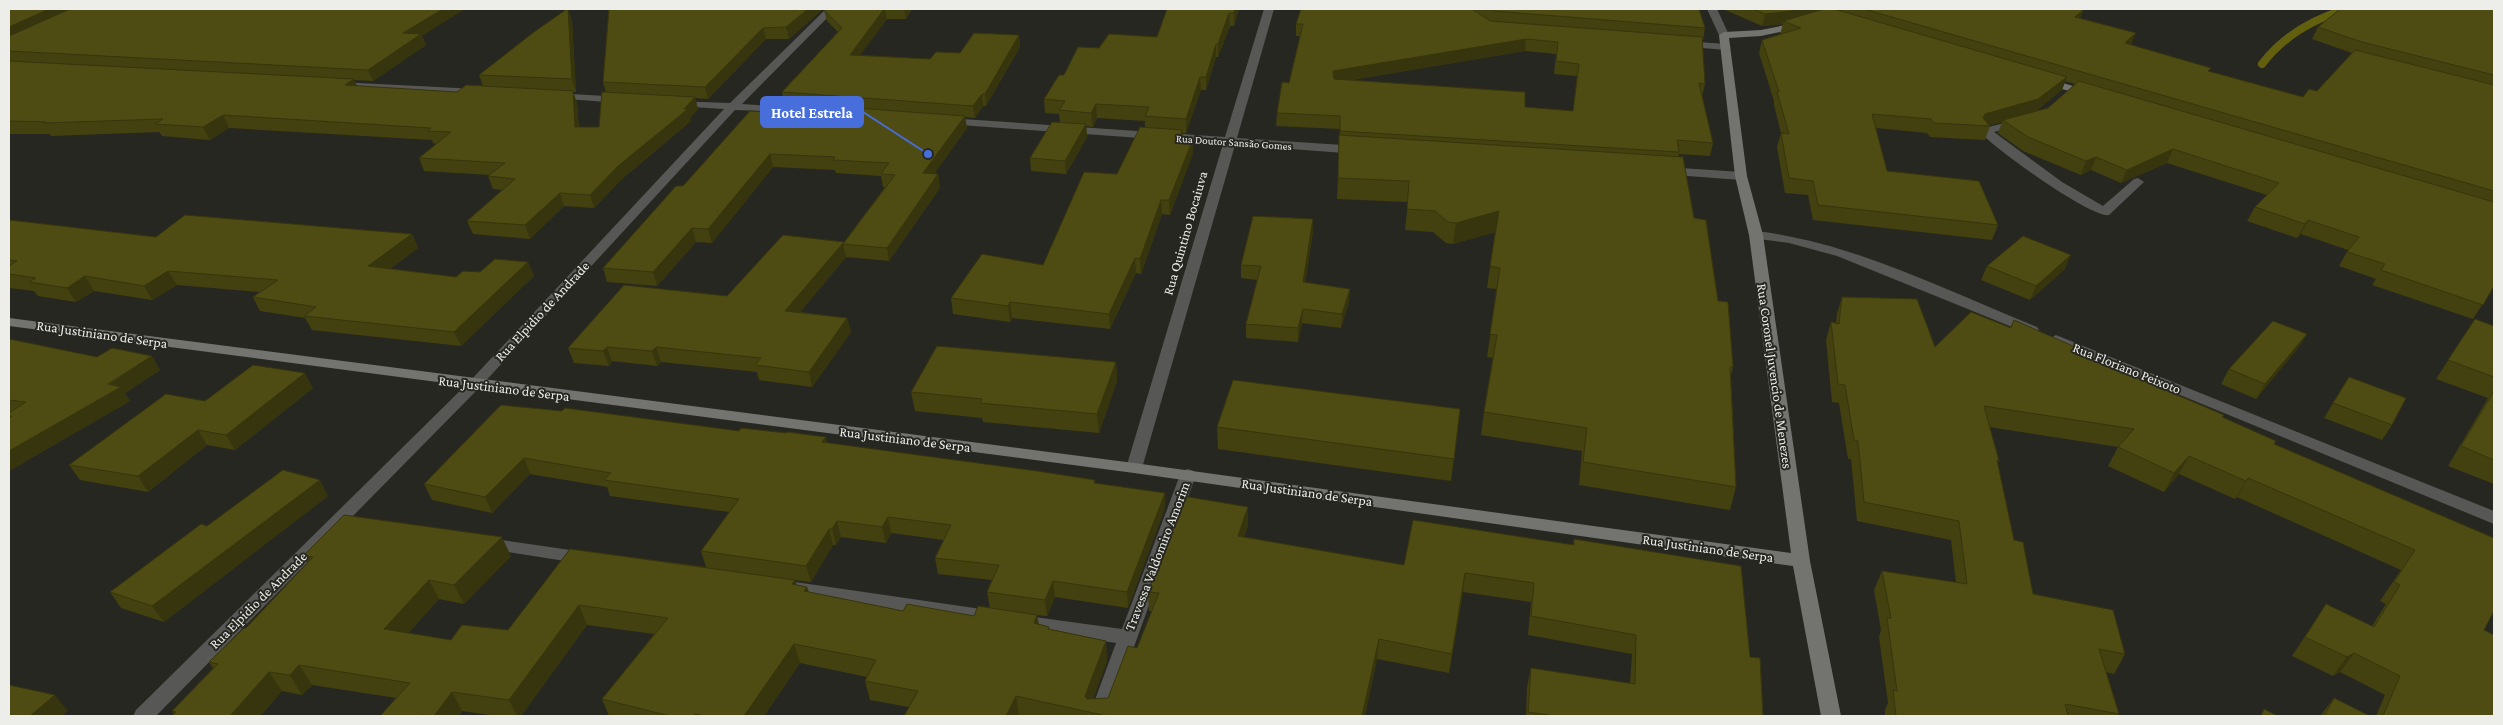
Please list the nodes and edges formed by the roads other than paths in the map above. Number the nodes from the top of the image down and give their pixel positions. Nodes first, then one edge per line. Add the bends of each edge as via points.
1 (831, 9) edge
2 (1269, 9) edge
3 (1712, 9) edge
4 (1812, 21) edge
5 (1725, 41) junction
6 (1676, 43) edge
7 (2033, 77) edge
8 (326, 84) edge
9 (2071, 88) junction
10 (485, 92) edge
11 (544, 96) edge
12 (2099, 97) edge
13 (634, 100) edge
14 (2058, 100) edge
15 (663, 102) edge
16 (733, 106) junction
17 (802, 111) edge
18 (2029, 119) edge
19 (931, 120) edge
20 (1229, 142) junction
21 (1367, 151) edge
22 (1652, 170) edge
23 (1741, 176) junction
24 (2138, 182) edge
25 (1756, 235) junction
26 (9, 322) edge
27 (475, 384) junction
28 (1134, 468) junction
29 (1188, 475) junction
30 (2494, 518) edge
31 (336, 522) junction
32 (356, 525) edge
33 (474, 542) edge
34 (603, 561) edge
35 (1801, 561) junction
36 (771, 585) edge
37 (1126, 637) junction
38 (143, 716) edge
39 (1099, 716) edge
40 (1830, 716) edge

1 - 16 street, Rua Elpidio de Andrade
2 - 20 street, Rua Quintino Bocaiuva
3 - 5 street
4 - 5 main road
5 - 6 street
5 - 23 main road, Rua Coronel Juvencio de Menezes
7 - 9 main road
8 - 10 street
9 - 12 main road
9 - 14 street
11 - 13 street
15 - 16 street
16 - 17 street
16 - 27 street, Rua Elpidio de Andrade
18 - 24 street via 1985,131 2086,204 2104,212
19 - 20 street, Rua Doutor Sansão Gomes
20 - 21 street, Rua Doutor Sansão Gomes
20 - 28 street, Rua Quintino Bocaiuva
22 - 23 street
23 - 25 main road, Rua Coronel Juvencio de Menezes
25 - 30 street, Rua Floriano Peixoto via 1790,239 1842,253
25 - 35 main road, Rua Coronel Juvencio de Menezes
26 - 27 main road, Rua Justiniano de Serpa
27 - 28 main road, Rua Justiniano de Serpa
27 - 31 street, Rua Elpidio de Andrade
28 - 29 main road, Rua Justiniano de Serpa
29 - 35 main road, Rua Justiniano de Serpa
29 - 37 street, Travessa Valdomiro Amorim
31 - 32 street
31 - 38 street, Rua Elpidio de Andrade
33 - 34 street
35 - 40 main road, Rua Coronel Juvencio de Menezes
36 - 37 street, Travessa Valdomiro Amorim
37 - 39 street, Travessa Valdomiro Amorim

